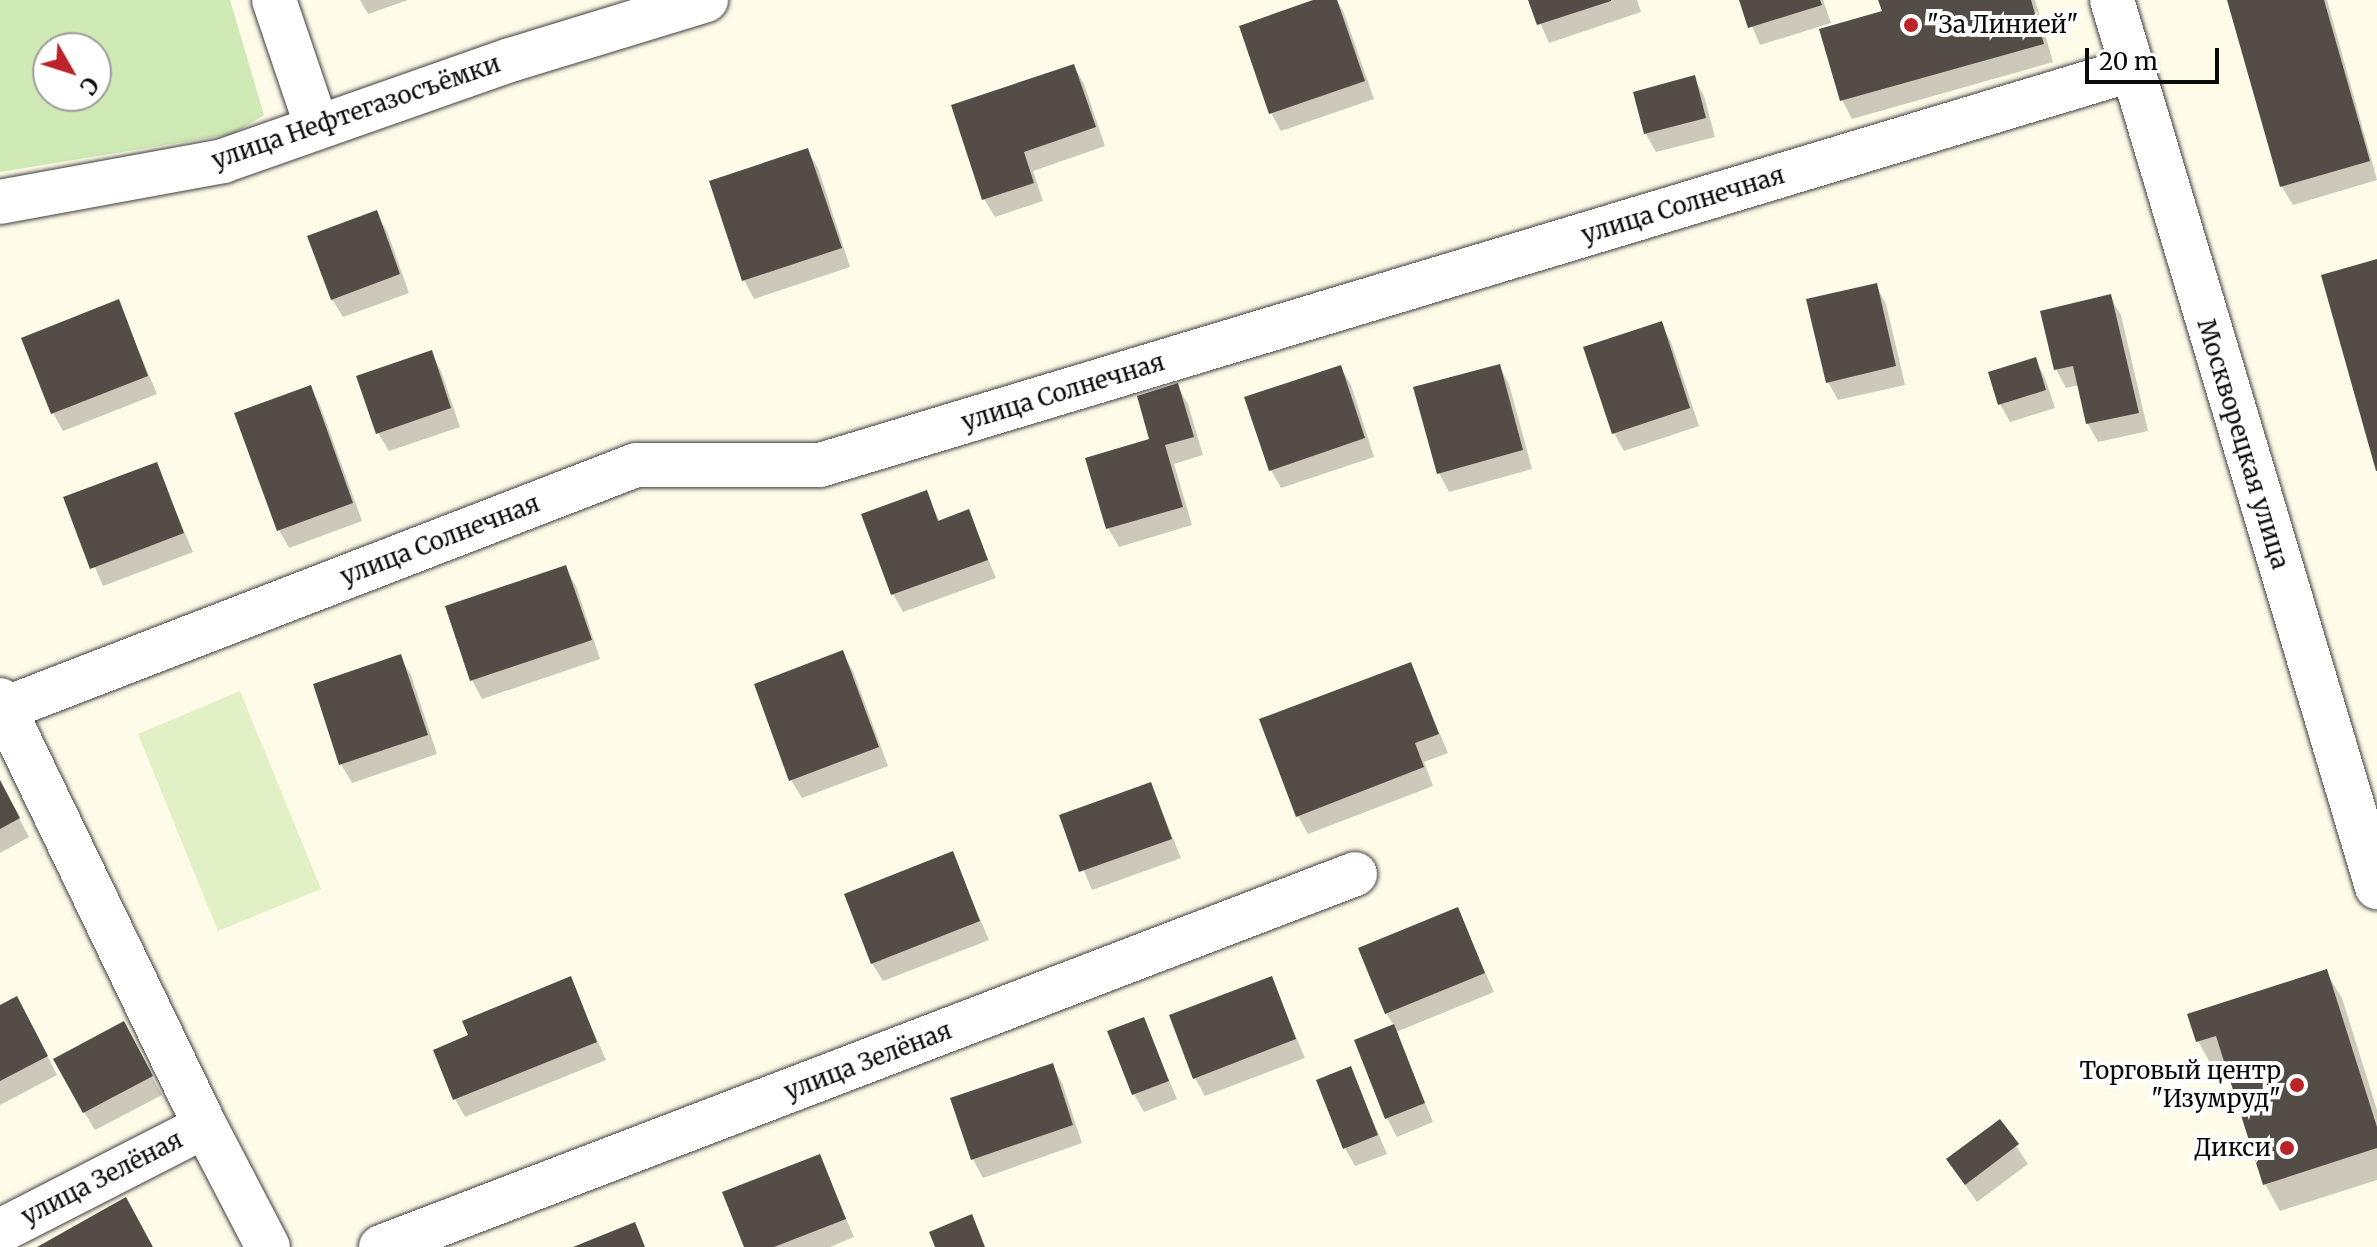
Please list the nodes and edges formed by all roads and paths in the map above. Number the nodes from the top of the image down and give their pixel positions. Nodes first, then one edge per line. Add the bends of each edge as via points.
1 (274, 0) edge
2 (706, 0) edge
3 (2112, 0) edge
4 (2131, 70) junction
5 (317, 127) junction
6 (0, 202) edge
7 (2, 704) edge
8 (1355, 874) dead end
9 (2377, 887) edge
10 (205, 1126) junction
11 (0, 1231) edge
12 (268, 1247) edge
13 (381, 1247) edge

1 - 5 street
2 - 5 street, улица Нефтегазосъёмки
3 - 4 street, Москворецкая улица
4 - 7 street, улица Солнечная via 820,465 636,465
4 - 9 street, Москворецкая улица
5 - 6 street, улица Нефтегазосъёмки via 223,161
7 - 10 street
8 - 13 street, улица Зелёная
10 - 11 street, улица Зелёная
10 - 12 street

